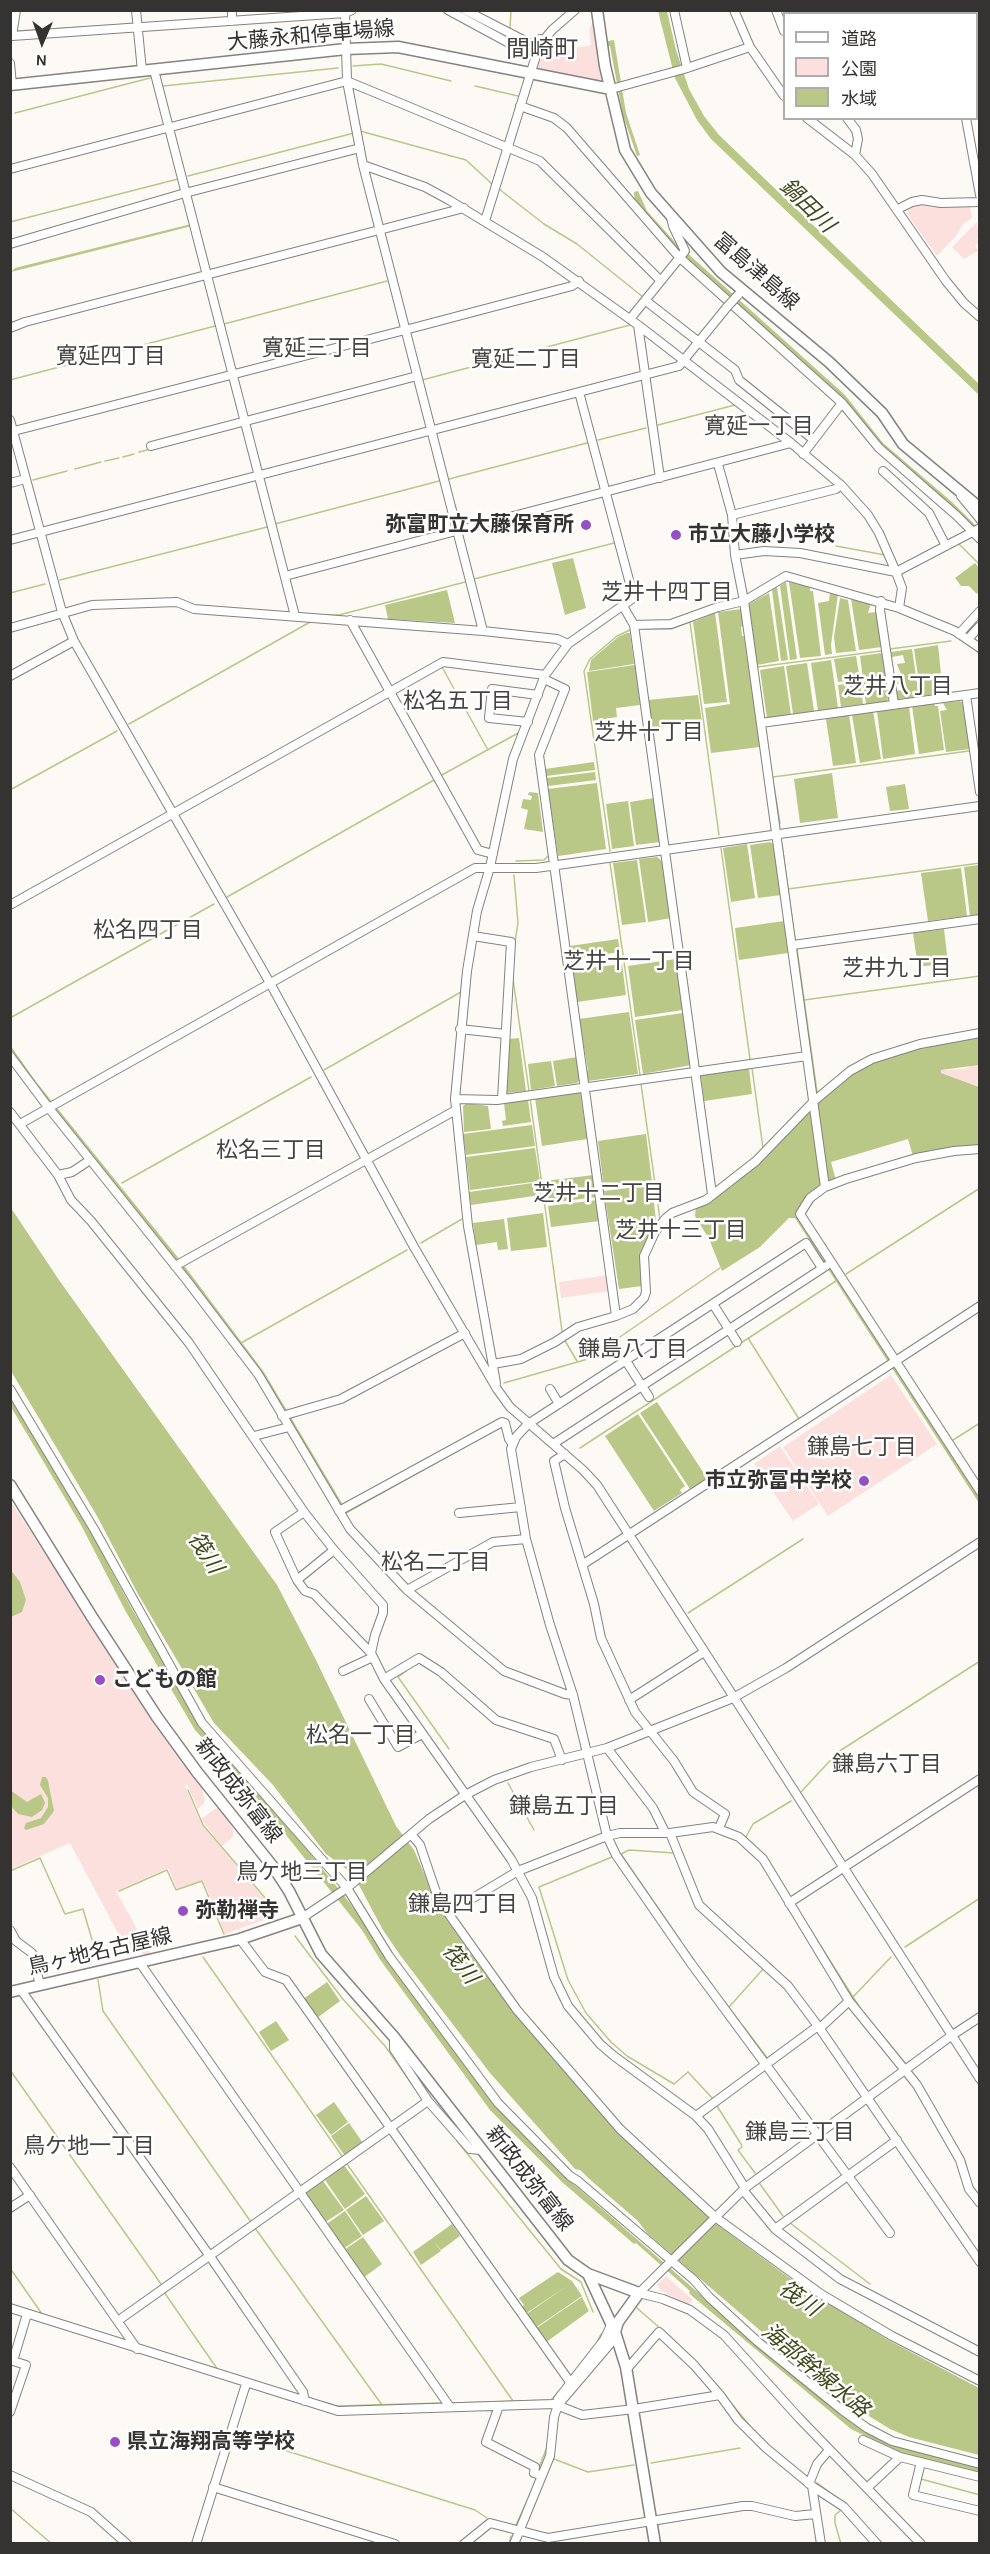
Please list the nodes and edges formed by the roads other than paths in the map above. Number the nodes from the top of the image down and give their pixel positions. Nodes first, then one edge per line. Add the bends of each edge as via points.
1 (16, 10) edge
2 (136, 10) edge
3 (232, 10) edge
4 (448, 10) edge
5 (465, 10) edge
6 (563, 10) edge
7 (575, 10) edge
8 (597, 10) edge
9 (674, 10) edge
10 (734, 10) edge
11 (348, 12) edge
12 (232, 21) junction
13 (564, 21) junction
14 (137, 28) junction
15 (552, 30) junction
16 (12, 35) edge
17 (750, 47) junction
18 (346, 49) junction
19 (537, 51) junction
20 (10, 63) edge
21 (686, 69) junction
22 (154, 70) junction
23 (142, 71) junction
24 (530, 73) junction
25 (348, 81) junction
26 (11, 85) edge
27 (617, 88) junction
28 (783, 95) edge
29 (520, 106) junction
30 (810, 120) edge
31 (848, 120) edge
32 (966, 120) edge
33 (168, 127) junction
34 (508, 146) junction
35 (360, 148) junction
36 (855, 155) junction
37 (363, 165) junction
38 (10, 169) edge
39 (185, 193) junction
40 (980, 195) edge
41 (980, 202) edge
42 (464, 208) junction
43 (898, 209) junction
44 (670, 216) junction
45 (484, 221) junction
46 (379, 231) junction
47 (10, 244) edge
48 (682, 254) junction
49 (206, 275) junction
50 (660, 280) junction
51 (579, 281) junction
52 (739, 293) junction
53 (646, 301) junction
54 (980, 317) edge
55 (630, 319) junction
56 (638, 325) junction
57 (10, 328) edge
58 (405, 330) junction
59 (699, 341) junction
60 (683, 360) junction
61 (233, 375) junction
62 (417, 376) junction
63 (646, 376) junction
64 (579, 392) junction
65 (842, 403) junction
66 (10, 420) edge
67 (245, 421) junction
68 (431, 430) junction
69 (12, 432) edge
70 (814, 440) junction
71 (791, 443) junction
72 (151, 446) dead end
73 (803, 454) junction
74 (718, 464) junction
75 (883, 471) dead end
76 (258, 475) junction
77 (660, 478) junction
78 (26, 479) junction
79 (10, 483) edge
80 (841, 485) junction
81 (959, 489) junction
82 (606, 492) junction
83 (980, 508) edge
84 (732, 515) junction
85 (980, 519) edge
86 (40, 532) junction
87 (458, 532) junction
88 (978, 532) edge
89 (10, 540) edge
90 (946, 546) junction
91 (735, 555) junction
92 (896, 572) junction
93 (285, 576) junction
94 (881, 601) junction
95 (744, 602) junction
96 (623, 606) junction
97 (899, 608) junction
98 (980, 611) edge
99 (62, 612) junction
100 (296, 616) junction
101 (350, 620) junction
102 (633, 625) junction
103 (980, 626) edge
104 (10, 628) edge
105 (483, 631) junction
106 (965, 637) junction
107 (74, 641) junction
108 (568, 644) junction
109 (980, 648) edge
110 (10, 676) edge
111 (544, 677) junction
112 (389, 691) junction
113 (980, 693) edge
114 (538, 694) junction
115 (966, 695) junction
116 (894, 704) junction
117 (528, 722) junction
118 (761, 723) junction
119 (980, 792) edge
120 (980, 806) edge
121 (172, 814) junction
122 (777, 834) junction
123 (665, 849) junction
124 (493, 854) junction
125 (554, 865) junction
126 (490, 867) junction
127 (10, 905) edge
128 (980, 919) edge
129 (473, 936) junction
130 (793, 945) junction
131 (270, 983) junction
132 (460, 1029) junction
133 (980, 1033) edge
134 (505, 1034) junction
135 (10, 1056) edge
136 (807, 1056) junction
137 (696, 1072) junction
138 (585, 1086) junction
139 (455, 1099) junction
140 (502, 1099) junction
141 (814, 1102) junction
142 (51, 1105) junction
143 (456, 1110) junction
144 (10, 1112) edge
145 (20, 1124) junction
146 (980, 1149) edge
147 (90, 1160) junction
148 (366, 1160) junction
149 (58, 1175) junction
150 (825, 1186) junction
151 (712, 1194) junction
152 (178, 1264) junction
153 (826, 1266) junction
154 (713, 1304) junction
155 (980, 1306) edge
156 (616, 1316) junction
157 (729, 1329) junction
158 (465, 1333) junction
159 (737, 1342) dead end
160 (626, 1360) junction
161 (892, 1363) junction
162 (493, 1364) junction
163 (642, 1386) junction
164 (10, 1389) edge
165 (497, 1389) junction
166 (550, 1389) dead end
167 (649, 1397) dead end
168 (559, 1404) junction
169 (285, 1414) junction
170 (528, 1424) junction
171 (289, 1427) junction
172 (254, 1436) junction
173 (512, 1443) junction
174 (553, 1444) junction
175 (565, 1454) junction
176 (10, 1485) edge
177 (980, 1491) edge
178 (521, 1507) junction
179 (342, 1510) junction
180 (304, 1512) junction
181 (459, 1513) dead end
182 (628, 1534) junction
183 (526, 1539) junction
184 (980, 1542) edge
185 (334, 1550) junction
186 (582, 1565) junction
187 (297, 1580) junction
188 (407, 1590) junction
189 (704, 1652) junction
190 (372, 1655) junction
191 (343, 1671) dead end
192 (384, 1679) junction
193 (573, 1695) junction
194 (733, 1698) junction
195 (369, 1699) dead end
196 (629, 1700) junction
197 (652, 1731) junction
198 (422, 1734) junction
199 (607, 1748) junction
200 (588, 1754) junction
201 (562, 1760) junction
202 (980, 1779) edge
203 (465, 1795) junction
204 (719, 1828) junction
205 (668, 1833) junction
206 (410, 1835) junction
207 (607, 1836) junction
208 (843, 1868) junction
209 (518, 1871) junction
210 (345, 1889) junction
211 (789, 1903) junction
212 (448, 1913) junction
213 (302, 1918) junction
214 (10, 1930) edge
215 (240, 1939) junction
216 (140, 1963) junction
217 (39, 1982) junction
218 (16, 1991) edge
219 (849, 2001) junction
220 (980, 2017) edge
221 (819, 2027) junction
222 (951, 2036) junction
223 (394, 2037) junction
224 (766, 2065) junction
225 (905, 2070) junction
226 (980, 2079) edge
227 (867, 2097) junction
228 (428, 2101) junction
229 (696, 2116) junction
230 (388, 2128) junction
231 (817, 2135) junction
232 (897, 2140) junction
233 (481, 2150) junction
234 (10, 2167) edge
235 (848, 2176) junction
236 (744, 2189) junction
237 (299, 2192) junction
238 (30, 2195) junction
239 (980, 2203) edge
240 (10, 2208) edge
241 (715, 2217) junction
242 (775, 2229) junction
243 (890, 2233) dead end
244 (209, 2255) junction
245 (980, 2262) edge
246 (668, 2266) junction
247 (588, 2274) junction
248 (639, 2293) junction
249 (10, 2308) edge
250 (27, 2314) junction
251 (118, 2320) junction
252 (613, 2329) junction
253 (137, 2349) junction
254 (980, 2352) edge
255 (626, 2370) junction
256 (980, 2381) edge
257 (570, 2382) junction
258 (246, 2384) junction
259 (720, 2395) junction
260 (305, 2402) junction
261 (556, 2405) junction
262 (499, 2406) junction
263 (450, 2407) junction
264 (634, 2409) junction
265 (10, 2412) edge
266 (863, 2440) dead end
267 (829, 2450) junction
268 (900, 2457) junction
269 (921, 2463) junction
270 (980, 2464) edge
271 (10, 2475) edge
272 (540, 2475) junction
273 (980, 2477) edge
274 (810, 2485) junction
275 (213, 2487) junction
276 (867, 2488) junction
277 (980, 2511) edge
278 (816, 2514) junction
279 (651, 2521) junction
280 (518, 2531) junction
281 (127, 2544) edge
282 (196, 2544) edge
283 (395, 2544) edge
284 (464, 2544) edge
285 (514, 2544) edge
286 (655, 2544) edge
287 (821, 2544) edge
288 (877, 2544) edge
289 (921, 2544) edge

1 - 16 street
2 - 14 street
3 - 12 street
4 - 19 street via 520,49
5 - 15 street via 533,45
6 - 13 street
7 - 13 street
8 - 27 main road, 富島津島線
9 - 21 street
10 - 17 street
11 - 12 street
11 - 18 street
12 - 14 street
13 - 15 street
14 - 16 street
14 - 23 street
15 - 19 street
17 - 21 street
17 - 28 street
18 - 22 main road, 大藤永和停車場線
18 - 24 main road, 大藤永和停車場線 via 398,47
18 - 25 street
19 - 24 street
20 - 26 street
21 - 27 street
22 - 23 main road, 大藤永和停車場線
22 - 33 street
23 - 26 main road, 大藤永和停車場線
24 - 27 main road, 大藤永和停車場線
24 - 29 street
25 - 33 street
25 - 34 street
25 - 35 street
27 - 44 main road, 富島津島線 via 625,150 645,185
29 - 34 street
29 - 48 street via 554,118 567,128 654,231
30 - 36 street
31 - 36 street via 858,139
32 - 40 street
33 - 38 street
33 - 39 street
34 - 45 street
34 - 50 street via 543,163
35 - 37 street
35 - 39 street
36 - 43 street
37 - 42 street via 425,187
37 - 46 street
39 - 47 street
39 - 49 street
41 - 43 street via 916,200
42 - 45 street
42 - 46 street
43 - 54 street via 946,280
44 - 48 street
44 - 52 main road, 富島津島線
45 - 51 street
46 - 49 street
46 - 58 street
48 - 50 street
48 - 65 street
49 - 57 street
49 - 61 street
50 - 53 street
51 - 55 street
51 - 58 street
52 - 59 street, bridge
52 - 81 main road, 富島津島線 via 829,362 882,413 903,444
53 - 55 street
53 - 59 street
55 - 56 street
56 - 60 street
56 - 63 street
58 - 61 street
58 - 62 street
59 - 60 street
59 - 70 street via 735,370 738,380
60 - 63 street via 679,366
60 - 71 street
61 - 67 street
61 - 69 street
62 - 67 street
62 - 68 street
63 - 64 street
63 - 77 street
64 - 68 street
64 - 82 street
65 - 70 street
65 - 88 street via 879,448
66 - 69 street
67 - 72 street
67 - 76 street
68 - 76 street
68 - 87 street
69 - 78 street
70 - 73 street
71 - 73 street
71 - 74 street
73 - 80 street
74 - 77 street
74 - 84 street
75 - 90 street via 929,513
76 - 86 street
76 - 93 street
77 - 82 street
78 - 79 street
78 - 86 street
80 - 84 street
80 - 92 street via 879,532
81 - 83 main road, 富島津島線
81 - 85 street
82 - 87 street
82 - 96 street via 633,595
84 - 91 street
86 - 89 street
86 - 99 street
87 - 93 street
87 - 105 street
88 - 90 street
90 - 92 street
91 - 92 street via 764,551 800,553
91 - 95 street
92 - 97 street via 902,588
93 - 100 street
94 - 95 street via 786,576
94 - 97 street
94 - 116 street
95 - 102 street via 671,624
95 - 118 street
96 - 102 street
96 - 108 street
97 - 106 street
98 - 106 street
99 - 100 street via 92,605 177,602 194,609
99 - 104 street
99 - 107 street
100 - 101 street
101 - 105 street
101 - 112 street
102 - 123 street
103 - 106 street
105 - 108 street via 557,639
106 - 109 street
107 - 110 street
107 - 121 street
108 - 111 street
111 - 112 street via 443,662
111 - 114 street
111 - 125 street via 565,689 539,754
112 - 121 street
112 - 124 street via 478,850
113 - 115 street
114 - 117 street
114 - 117 street via 492,689 489,718
115 - 116 street
115 - 119 street
116 - 118 street
117 - 124 street via 513,759
118 - 122 street
120 - 122 street
121 - 127 street
121 - 131 street
122 - 123 street
122 - 130 street
123 - 125 street
123 - 137 street
124 - 126 street
125 - 126 street
125 - 138 street
126 - 129 street
126 - 131 street via 475,868
128 - 130 street
129 - 132 street
129 - 134 street via 511,942
130 - 136 street
131 - 142 street
131 - 148 street
132 - 134 street
132 - 139 street
133 - 141 street via 920,1044 872,1059 850,1071
134 - 140 street
135 - 142 street
136 - 137 street
136 - 141 street
137 - 138 street
137 - 151 street
138 - 140 street
138 - 156 street
139 - 140 street
139 - 143 street
141 - 150 street
141 - 151 street via 756,1161
142 - 145 street
142 - 147 street
143 - 148 street
143 - 162 street via 468,1226
144 - 145 street
145 - 149 street
146 - 150 street via 916,1158
147 - 149 street via 72,1172
147 - 152 street
148 - 152 street
148 - 158 street
149 - 172 street via 71,1200 189,1343
150 - 153 street via 810,1198 801,1214
151 - 156 street via 672,1213 661,1223 644,1256 644,1298 633,1309
152 - 169 street
153 - 154 street via 807,1243
153 - 157 street
153 - 161 street
154 - 157 street
154 - 160 street
155 - 161 street
156 - 162 street via 578,1327 521,1359
157 - 159 street
157 - 163 street
158 - 165 street
158 - 169 street via 341,1399
160 - 163 street
160 - 168 street
161 - 177 street
161 - 182 street
162 - 165 street
163 - 167 street
163 - 174 street
164 - 210 street via 94,1529 202,1723
165 - 170 street
166 - 168 street
168 - 170 street
169 - 171 street
170 - 173 street
170 - 174 street
171 - 172 street
171 - 179 street
172 - 180 street
173 - 178 street
173 - 179 street via 502,1422
174 - 175 street
175 - 182 street via 597,1485
175 - 186 street via 554,1461
176 - 213 main road, 新政成弥富線 via 157,1717 274,1868
178 - 181 street
178 - 183 street
179 - 188 street via 350,1529
180 - 185 street
180 - 187 street via 275,1532
182 - 186 street
182 - 189 street
183 - 188 street via 493,1542
183 - 193 street
184 - 194 street
185 - 187 street
185 - 190 street via 383,1605
186 - 196 street via 601,1638
187 - 190 street
188 - 193 street via 508,1674
189 - 194 street
189 - 196 street
190 - 191 street
190 - 192 street
192 - 198 street
192 - 201 street via 419,1658 496,1720 554,1739
193 - 200 street
194 - 197 street
194 - 208 street
195 - 198 street via 398,1747
196 - 197 street
197 - 199 street
197 - 204 street via 693,1792 726,1814
198 - 203 street
199 - 200 street
199 - 205 street
200 - 201 street
200 - 207 street
201 - 203 street via 513,1773
202 - 208 street
203 - 206 street
203 - 209 street
204 - 205 street
204 - 211 street via 739,1837 763,1859
205 - 207 street
205 - 221 street via 699,1905 788,1986
206 - 210 street
206 - 212 street via 420,1845
207 - 209 street
207 - 224 street via 623,1865
208 - 211 street
208 - 222 street
209 - 212 street
209 - 229 street via 532,1898 554,1977 578,2019 614,2056
210 - 213 street
210 - 246 street via 389,1956 498,2103
211 - 219 street
212 - 241 street via 518,2010 620,2129
213 - 215 main road, 鳥ヶ地名古屋線
213 - 223 main road, 新政成弥富線 via 321,1954
214 - 217 street via 16,1941 32,1953
215 - 216 main road, 鳥ヶ地名古屋線
215 - 230 street via 265,1972 286,1980
216 - 217 main road, 鳥ヶ地名古屋線
216 - 237 street
217 - 218 main road, 鳥ヶ地名古屋線
218 - 244 street
219 - 221 street
219 - 225 street
220 - 222 street
221 - 224 street
221 - 227 street
222 - 225 street
222 - 226 street
223 - 228 street via 394,2049
223 - 233 main road, 新政成弥富線
224 - 229 street
224 - 231 street
225 - 227 street
225 - 239 street via 955,2151 969,2189
227 - 231 street
227 - 232 street
228 - 230 street
228 - 233 street via 470,2149
229 - 236 street
230 - 237 street
230 - 257 street
231 - 235 street
231 - 236 street
232 - 235 street
232 - 245 street
233 - 247 main road, 新政成弥富線 via 568,2260
234 - 238 street
235 - 242 street
235 - 243 street
236 - 241 street
236 - 242 street
237 - 244 street
237 - 263 street
238 - 240 street
238 - 251 street
241 - 246 street
241 - 256 street via 821,2294
242 - 254 street via 840,2279
244 - 251 street
244 - 260 street via 303,2392
246 - 248 street
246 - 270 street via 694,2280 757,2341 867,2428 892,2441
247 - 248 main road, 新政成弥富線
247 - 252 main road, 新政成弥富線
248 - 252 main road
248 - 267 street via 690,2310 716,2329
249 - 250 street
250 - 253 street
250 - 265 street via 13,2361 26,2365
251 - 253 street
252 - 255 main road, 新政成弥富線
252 - 257 street
252 - 261 street via 610,2344
253 - 258 street
255 - 259 street via 659,2332
255 - 264 main road, 新政成弥富線
257 - 261 street
258 - 260 street
258 - 275 street
259 - 264 street
259 - 274 street via 738,2420
260 - 263 street via 338,2411
261 - 262 street
261 - 264 street via 582,2415
261 - 272 street via 550,2456
262 - 263 street
262 - 272 street via 486,2442 535,2468 534,2473
264 - 279 main road, 新政成弥富線
266 - 268 street
267 - 274 street via 817,2464
267 - 276 street
268 - 269 street
268 - 276 street
269 - 273 street
269 - 277 street via 913,2495
271 - 281 street via 91,2512
272 - 280 street
274 - 278 street
274 - 288 street via 843,2507
275 - 282 street
275 - 283 street
276 - 289 street
278 - 279 street via 795,2516 752,2506
278 - 287 street
279 - 280 street via 548,2538
279 - 286 main road, 新政成弥富線
280 - 284 street via 490,2523
280 - 285 street

